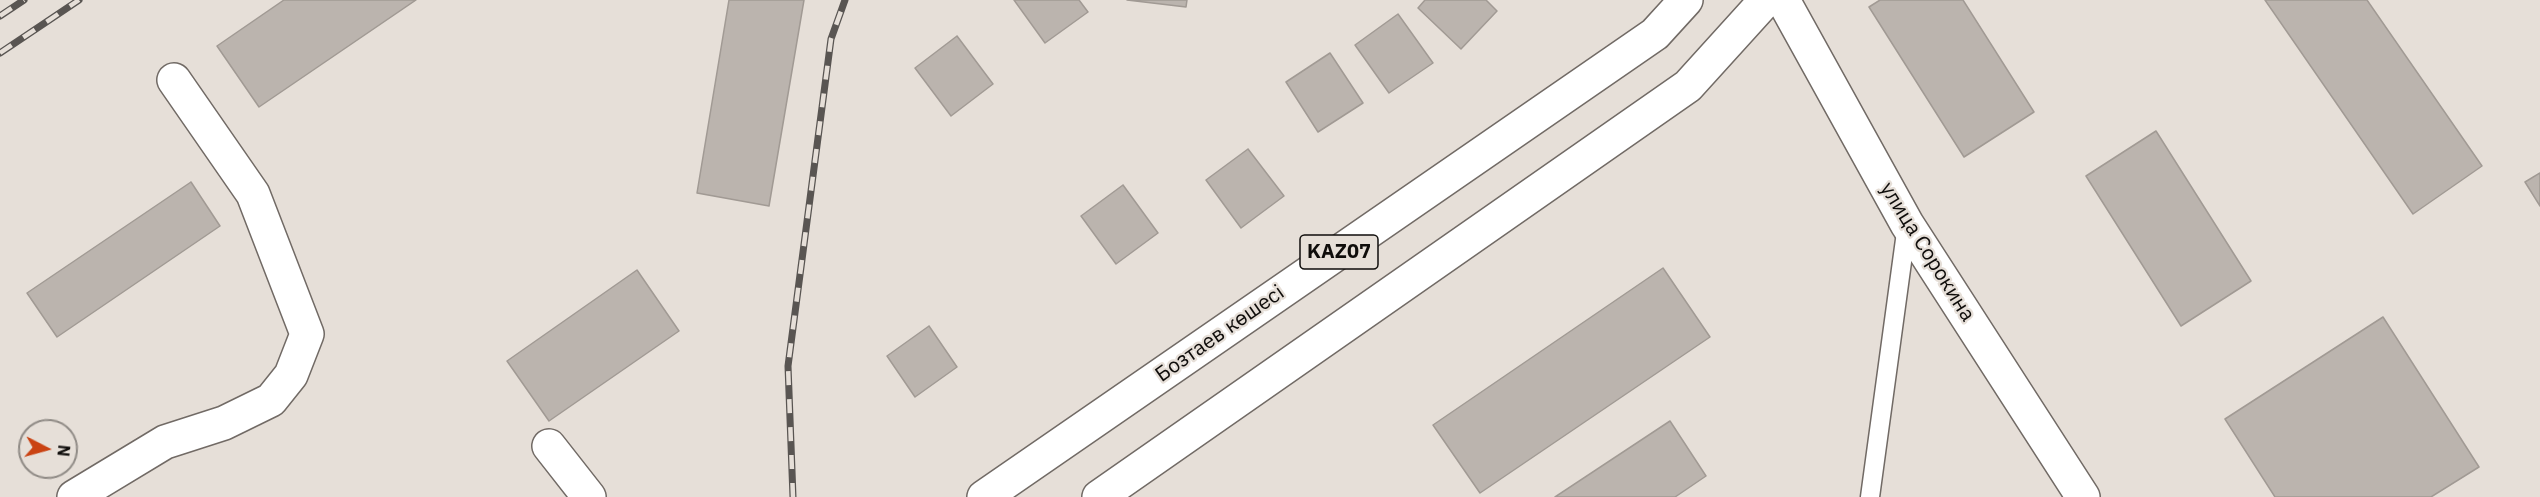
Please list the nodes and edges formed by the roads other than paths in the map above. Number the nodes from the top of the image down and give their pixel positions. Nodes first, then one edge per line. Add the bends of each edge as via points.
1 (1686, 0) edge
2 (1766, 0) edge
3 (1783, 0) edge
4 (174, 80) dead end
5 (1907, 224) junction
6 (549, 446) dead end
7 (74, 497) edge
8 (589, 497) edge
9 (984, 497) edge
10 (1099, 497) edge
11 (1870, 497) edge
12 (2083, 497) edge

1 - 9 main road, Бозтаев көшесі / KAZ07 via 1655,34
2 - 10 main road, KAZ07 via 1688,86
3 - 5 main road, улица Сорокина
4 - 7 main road via 253,194 307,334 291,375 270,400 224,423 165,442
5 - 11 lane
5 - 12 main road, улица Сорокина
6 - 8 main road

